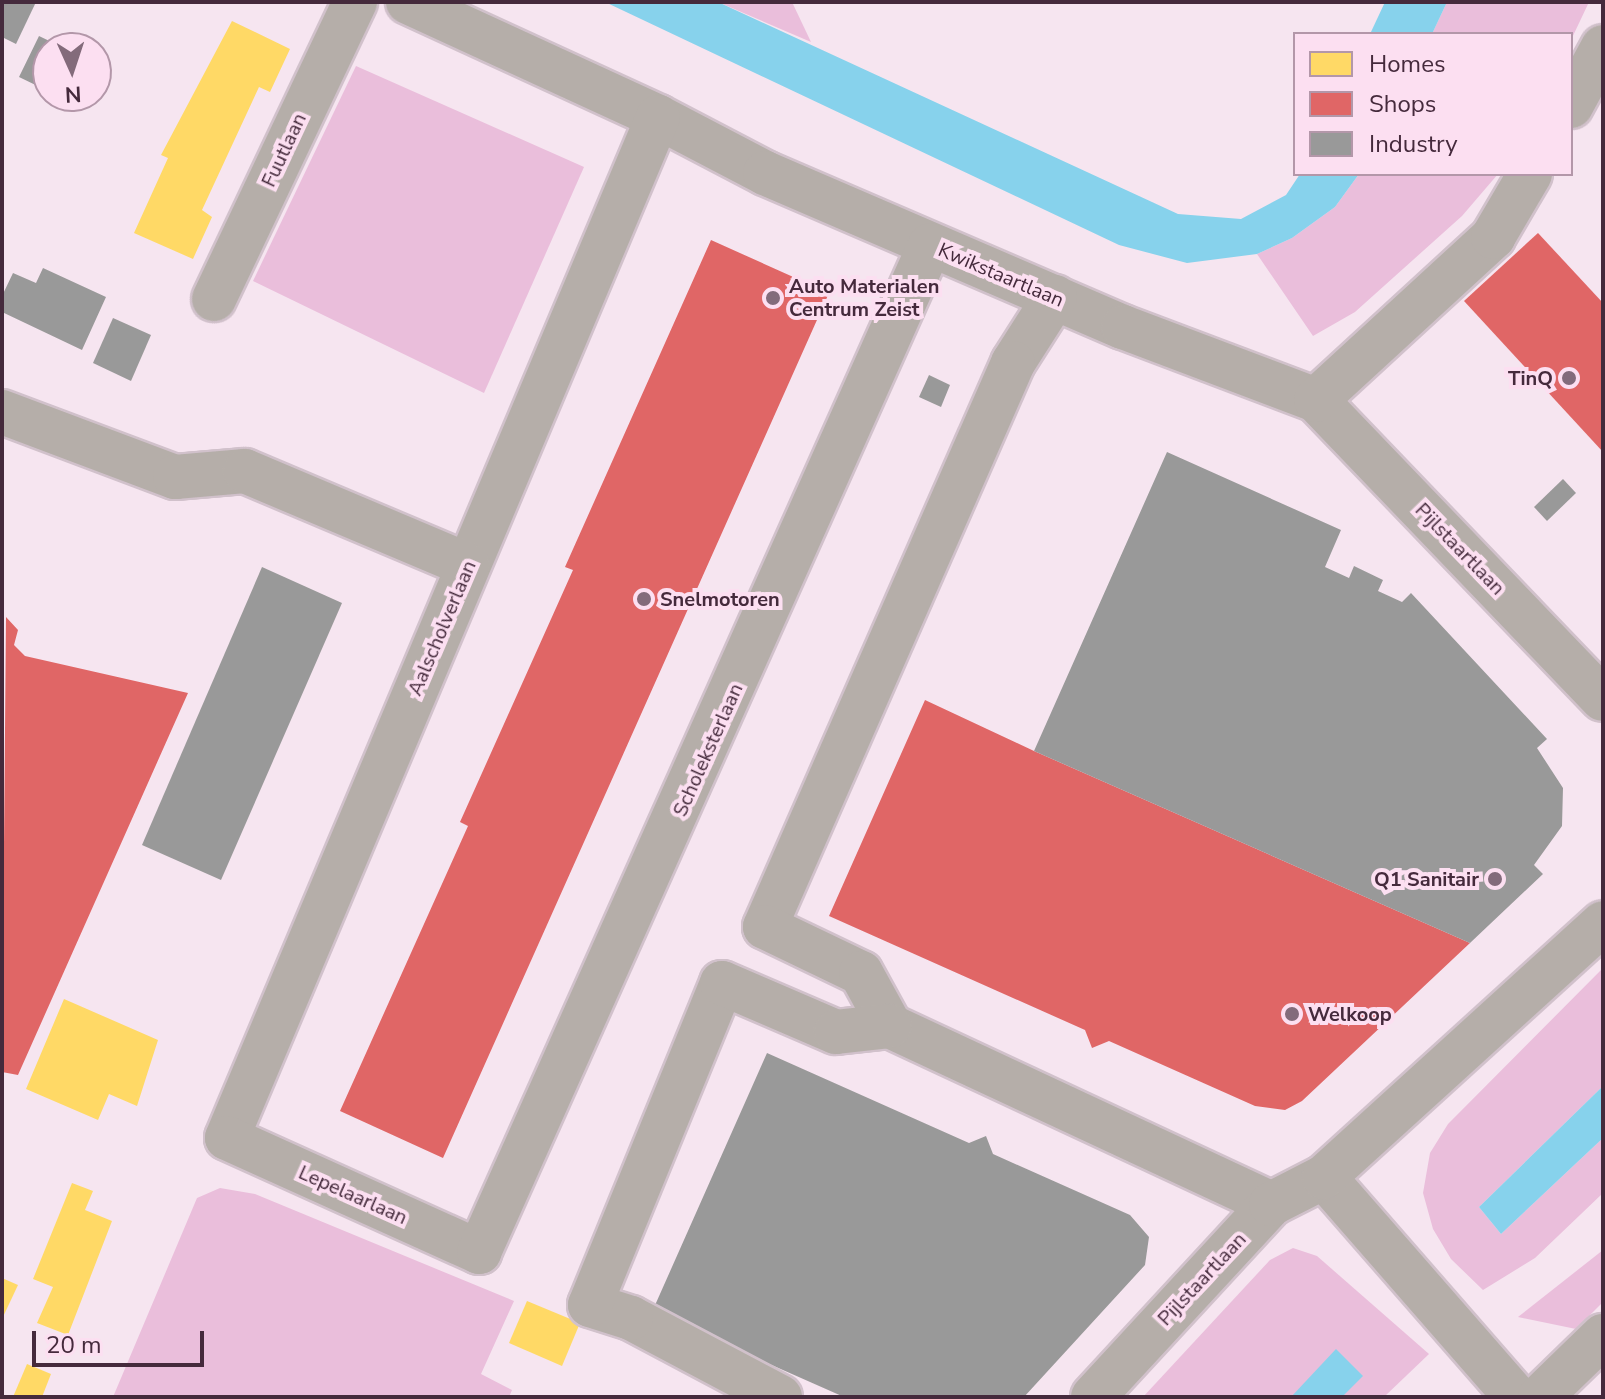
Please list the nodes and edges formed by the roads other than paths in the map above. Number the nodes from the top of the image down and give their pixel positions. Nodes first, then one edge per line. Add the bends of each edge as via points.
1 (355, 2) edge
2 (408, 2) edge
3 (1603, 47) edge
4 (1573, 102) edge
5 (658, 117) junction
6 (1529, 176) edge
7 (930, 245) junction
8 (1055, 297) junction
9 (214, 299) dead end
10 (1316, 400) junction
11 (2, 412) edge
12 (468, 565) junction
13 (1603, 699) edge
14 (1603, 923) edge
15 (890, 1026) junction
16 (227, 1138) joint
17 (1324, 1177) junction
18 (1271, 1204) junction
19 (479, 1252) joint
20 (1603, 1336) edge
21 (780, 1397) edge
22 (1093, 1397) edge
23 (1516, 1397) edge
24 (1540, 1397) edge

1 - 9 street, Fuutlaan
2 - 5 street, Kwikstaartlaan
3 - 4 street
5 - 7 street, Kwikstaartlaan via 765,173
5 - 12 street, Aalscholverlaan
6 - 10 street via 1493,237
7 - 8 street, Kwikstaartlaan
7 - 19 street, Scholeksterlaan
8 - 10 street, Kwikstaartlaan
8 - 15 street via 1013,363 765,927 861,973
10 - 13 street, Pijlstaartlaan
11 - 12 street via 175,477 245,471
12 - 16 street, Aalscholverlaan
14 - 17 street, Pijlstaartlaan
15 - 18 street
15 - 21 street via 836,1032 722,983 590,1305 631,1318
16 - 19 street, Lepelaarlaan
17 - 18 street, Pijlstaartlaan
17 - 23 street
18 - 22 street, Pijlstaartlaan
20 - 24 street

